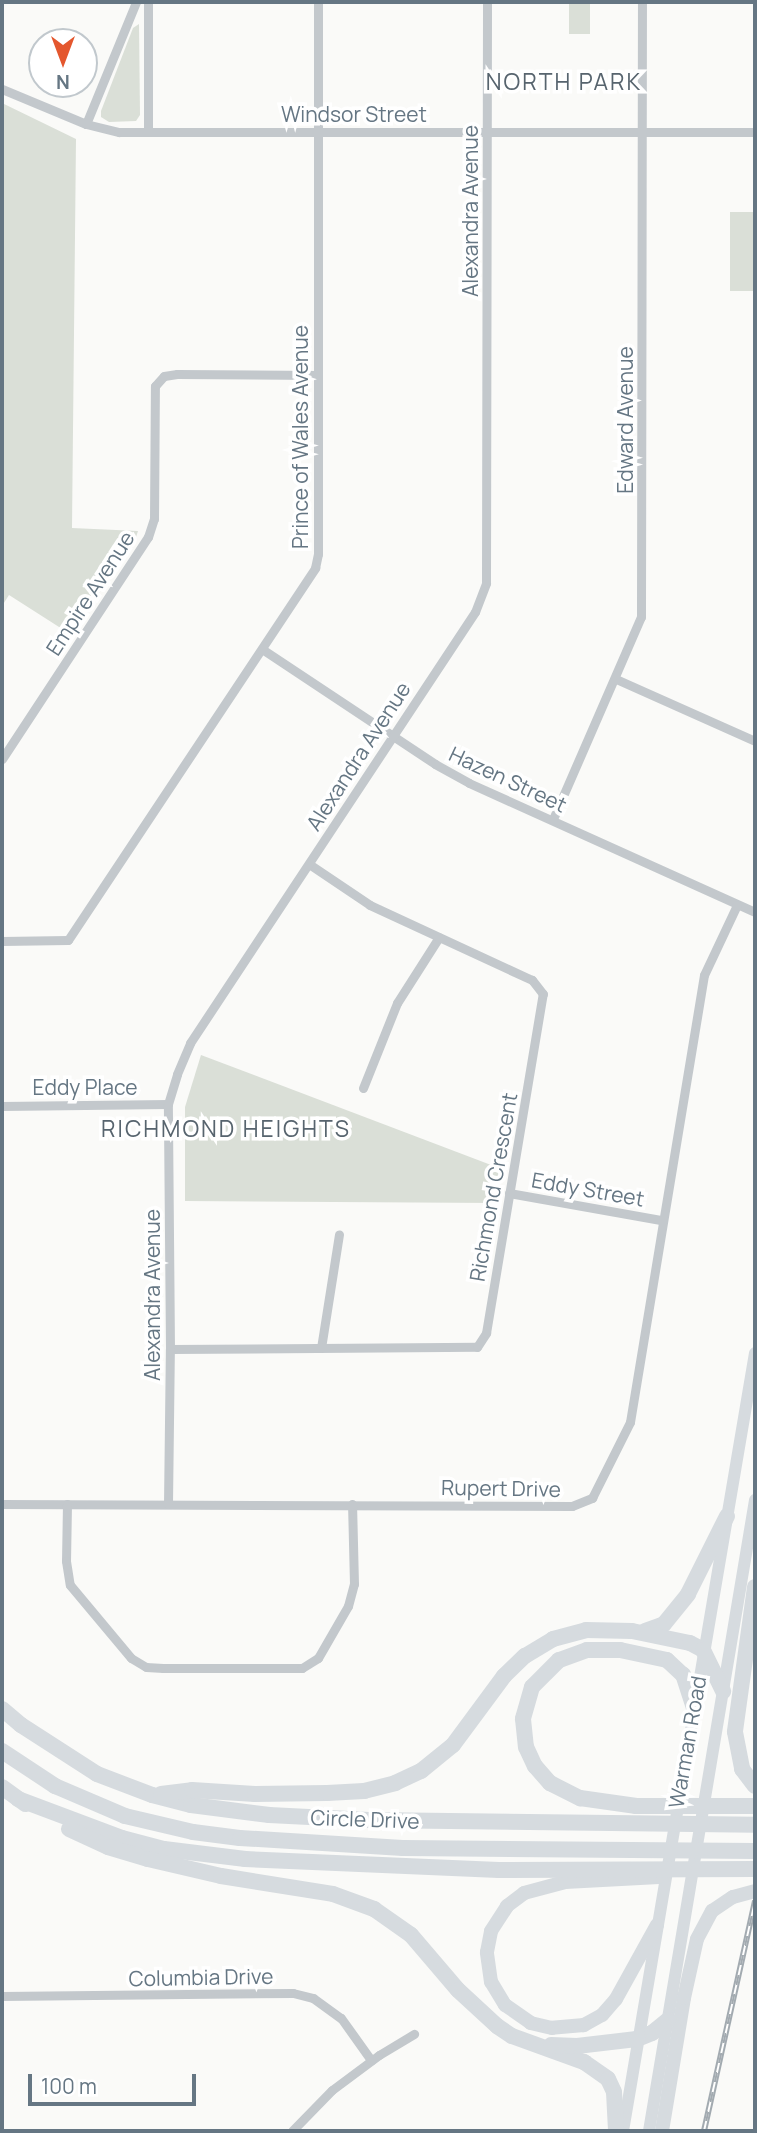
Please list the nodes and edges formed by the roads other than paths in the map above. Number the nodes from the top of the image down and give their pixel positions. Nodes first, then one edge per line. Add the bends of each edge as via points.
1 (136, 2) edge
2 (148, 2) edge
3 (318, 2) edge
4 (487, 2) edge
5 (642, 2) edge
6 (2, 89) edge
7 (86, 124) junction
8 (148, 131) junction
9 (318, 131) junction
10 (642, 131) junction
11 (487, 132) junction
12 (755, 132) edge
13 (317, 375) junction
14 (262, 649) junction
15 (616, 678) junction
16 (393, 736) junction
17 (755, 741) edge
18 (2, 759) edge
19 (553, 819) junction
20 (309, 864) junction
21 (737, 905) junction
22 (755, 912) edge
23 (439, 937) junction
24 (2, 942) edge
25 (363, 1088) dead end
26 (168, 1104) junction
27 (2, 1105) edge
28 (509, 1193) junction
29 (661, 1220) junction
30 (339, 1234) dead end
31 (321, 1348) junction
32 (170, 1349) junction
33 (755, 1353) edge
34 (755, 1500) edge
35 (2, 1504) edge
36 (67, 1504) junction
37 (168, 1504) junction
38 (352, 1504) junction
39 (727, 1517) junction
40 (755, 1587) edge
41 (632, 1631) junction
42 (703, 1650) junction
43 (723, 1691) junction
44 (694, 1708) junction
45 (2, 1709) edge
46 (2, 1751) edge
47 (755, 1786) edge
48 (2, 1787) edge
49 (152, 1796) junction
50 (18, 1799) junction
51 (755, 1807) edge
52 (755, 1825) edge
53 (755, 1851) edge
54 (755, 1870) edge
55 (755, 1891) edge
56 (657, 1925) junction
57 (2, 1996) edge
58 (668, 2020) junction
59 (414, 2034) dead end
60 (637, 2039) junction
61 (528, 2042) junction
62 (371, 2060) junction
63 (292, 2131) edge
64 (616, 2131) edge
65 (623, 2131) edge
66 (649, 2131) edge
67 (662, 2131) edge

1 - 7 street
2 - 8 street
3 - 9 street, Prince of Wales Avenue
4 - 11 street, Alexandra Avenue
5 - 10 street, Edward Avenue
6 - 7 street, Windsor Street
7 - 8 street, Windsor Street via 119,132
8 - 9 street, Windsor Street
9 - 11 street, Windsor Street
9 - 13 street, Prince of Wales Avenue
10 - 11 street, Windsor Street
10 - 12 street, Windsor Street
10 - 15 street, Edward Avenue via 642,617
11 - 16 street, Alexandra Avenue via 486,583 474,612
13 - 14 street, Prince of Wales Avenue via 318,554 315,568
13 - 18 street, Empire Avenue via 177,374 164,376 155,386 154,519 148,537
14 - 16 street, Hazen Street
14 - 24 street, Prince of Wales Avenue via 68,940
15 - 17 street
15 - 19 street, Edward Avenue
16 - 19 street, Hazen Street via 469,783
16 - 20 street, Alexandra Avenue
19 - 21 street, Hazen Street
20 - 23 street, Richmond Crescent via 370,905
20 - 26 street, Alexandra Avenue via 190,1043
21 - 22 street, Hazen Street
21 - 29 street, Rupert Drive via 704,975
23 - 25 street via 397,1003
23 - 28 street, Richmond Crescent via 532,981 543,994
26 - 27 street, Eddy Place
26 - 32 street, Alexandra Avenue
28 - 29 street, Eddy Street
28 - 31 street, Richmond Crescent via 486,1333 477,1347
29 - 38 street, Rupert Drive via 630,1422 592,1498 572,1506
30 - 31 street
31 - 32 street, Richmond Crescent
32 - 37 street, Alexandra Avenue
33 - 39 main road, Warman Road
34 - 43 main road, Warman Road
35 - 36 street, Rupert Drive
36 - 37 street, Rupert Drive
36 - 38 street via 70,1585 131,1658 146,1667 302,1668 318,1658 348,1606 354,1584
37 - 38 street, Rupert Drive
39 - 41 highway via 693,1586 672,1616 656,1629
39 - 42 main road, Warman Road
40 - 47 highway via 735,1732 742,1769
41 - 42 highway via 687,1642
41 - 49 highway via 586,1630 538,1647 504,1676 453,1745 395,1783 327,1793 192,1790
42 - 43 highway
42 - 44 main road, Warman Road
43 - 58 main road, Warman Road
44 - 51 highway via 683,1675 667,1660 620,1650 587,1650 559,1660 532,1687 523,1719 526,1747 550,1783 580,1798 636,1806
44 - 56 main road, Warman Road
45 - 49 highway, Circle Drive via 97,1774
46 - 53 highway, Circle Drive via 55,1786 125,1816 240,1839 472,1850
48 - 50 highway
49 - 52 highway, Circle Drive via 238,1812 369,1820
50 - 54 highway via 122,1838 234,1858 486,1870
50 - 61 highway via 108,1847 221,1876 333,1894 374,1909 411,1935 484,2016
54 - 56 highway via 534,1888 514,1900 495,1923 487,1952 491,1982 505,2005 531,2023 552,2028 584,2025 616,1999
55 - 67 highway via 733,1896 712,1911 697,1939
56 - 60 main road, Warman Road
57 - 62 street, Columbia Drive via 293,1993 313,1998 341,2018
58 - 60 highway
58 - 66 main road, Warman Road
59 - 62 street
60 - 61 highway via 577,2046
60 - 65 main road, Warman Road
61 - 64 highway via 584,2062 611,2082
62 - 63 street via 315,2105

